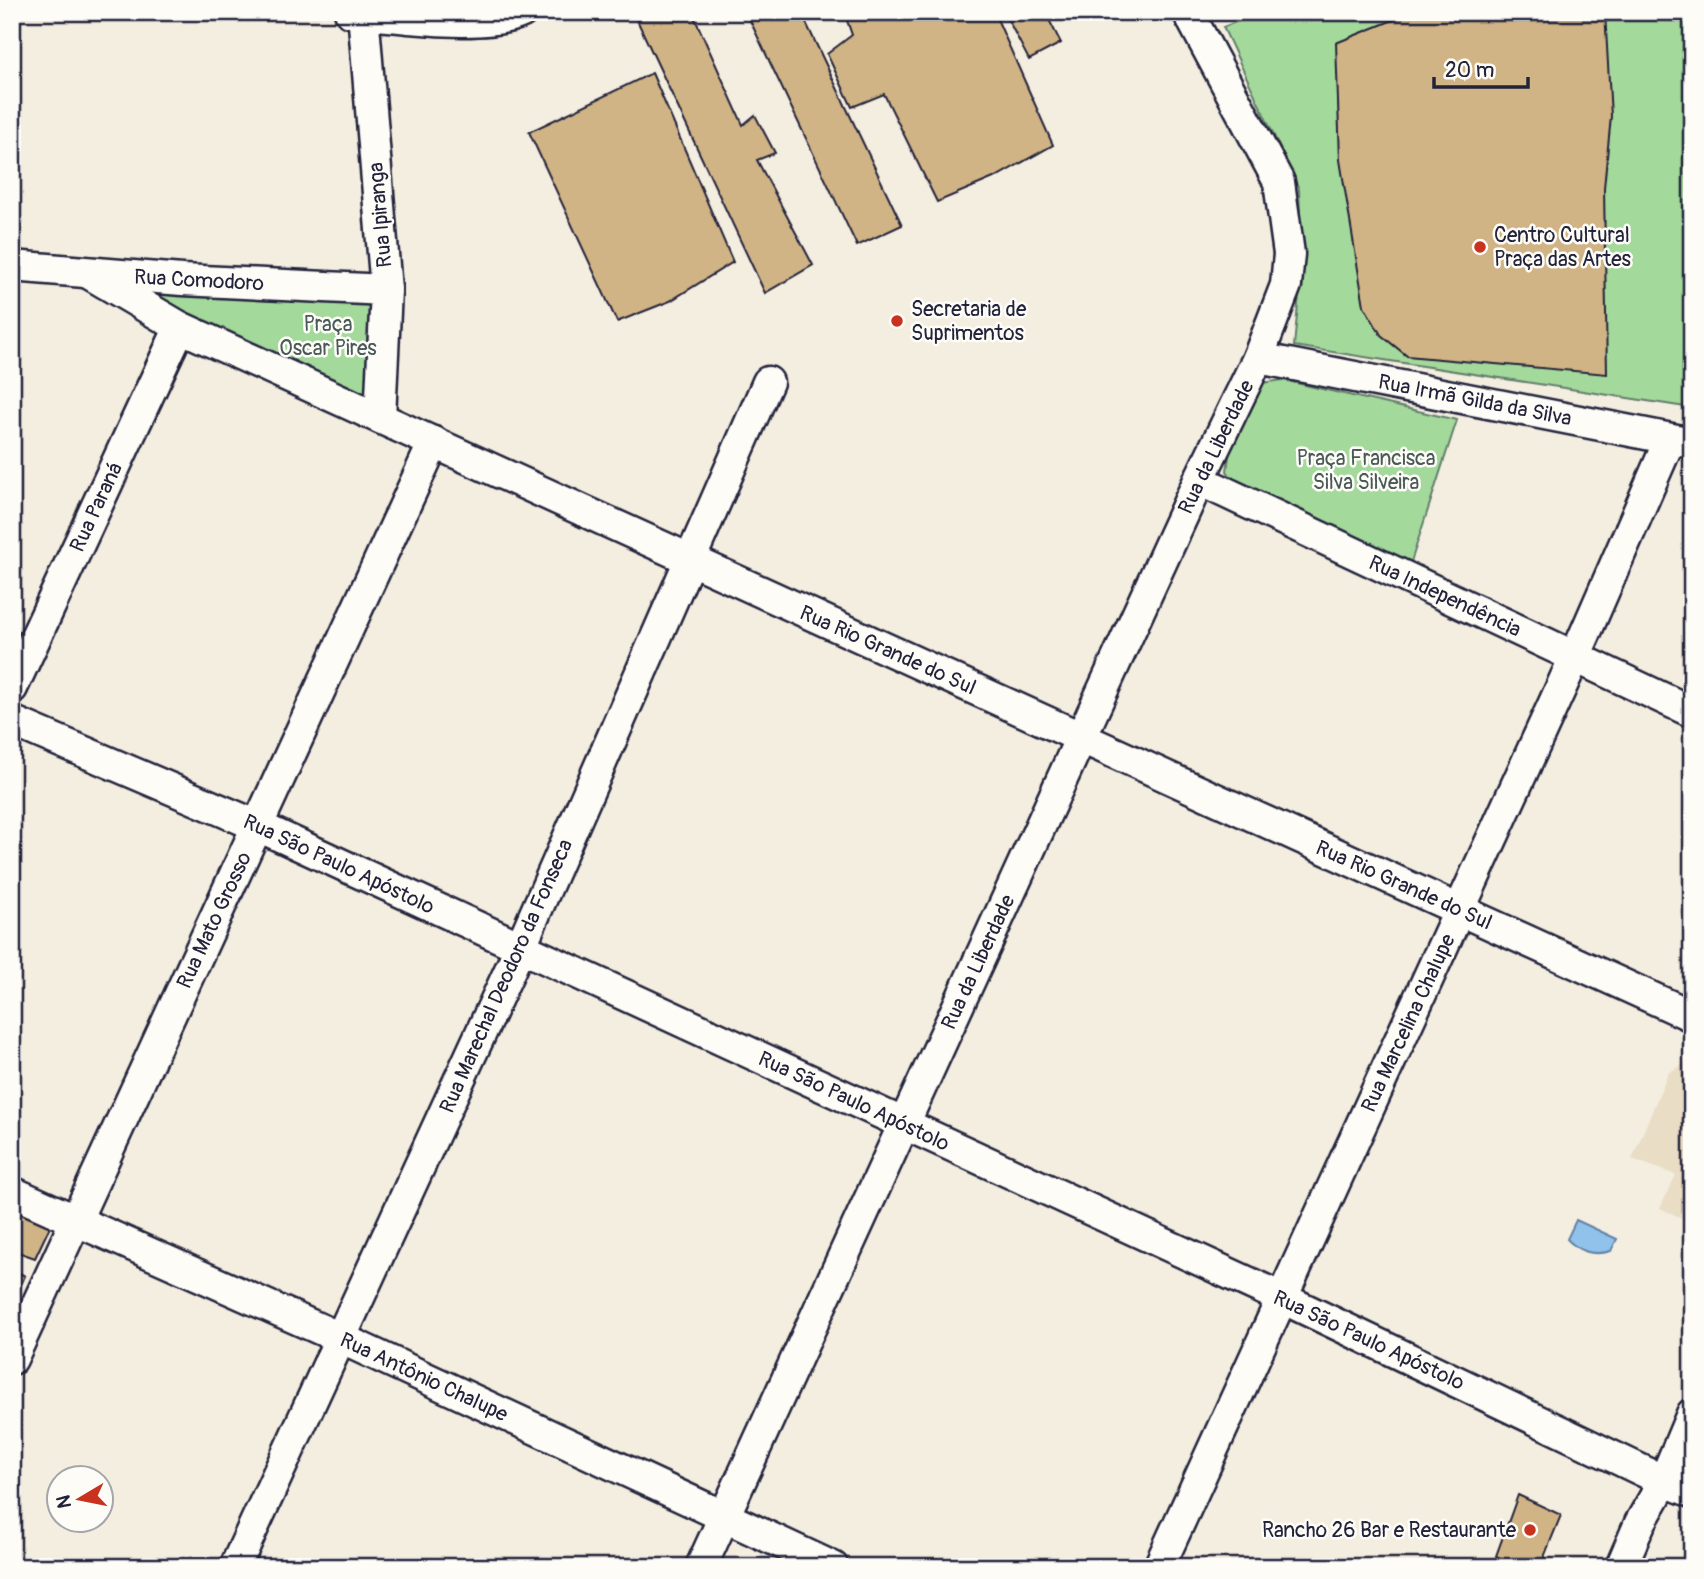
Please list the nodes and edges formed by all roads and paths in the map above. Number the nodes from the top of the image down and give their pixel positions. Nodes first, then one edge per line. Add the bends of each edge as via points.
1 (522, 12) edge
2 (1188, 12) edge
3 (359, 13) edge
4 (12, 266) edge
5 (90, 274) junction
6 (386, 290) junction
7 (180, 327) junction
8 (1258, 358) junction
9 (768, 382) dead end
10 (380, 418) junction
11 (1681, 441) edge
12 (434, 443) junction
13 (1199, 480) junction
14 (690, 561) junction
15 (1574, 657) junction
16 (12, 688) edge
17 (1692, 712) edge
18 (12, 721) edge
19 (1081, 737) junction
20 (258, 826) junction
21 (1459, 910) junction
22 (520, 947) junction
23 (1692, 1016) edge
24 (904, 1124) junction
25 (12, 1192) edge
26 (75, 1221) junction
27 (1282, 1298) junction
28 (340, 1338) junction
29 (12, 1359) edge
30 (1692, 1414) edge
31 (1664, 1480) junction
32 (1692, 1492) edge
33 (724, 1516) junction
34 (235, 1567) edge
35 (701, 1567) edge
36 (833, 1567) edge
37 (1159, 1567) edge
38 (1621, 1567) edge

1 - 3 street via 497,21
2 - 8 street, Rua da Liberdade via 1279,182 1289,254 1286,285
3 - 6 street, Rua Ipiranga
4 - 5 street, Rua Comodoro
5 - 6 street, Rua Comodoro
5 - 7 street, Rua Rio Grande do Sul
6 - 10 street, Rua Ipiranga
7 - 10 street, Rua Rio Grande do Sul
7 - 16 street, Rua Paraná
8 - 11 street, Rua Irmã Gilda da Silva
8 - 13 street, Rua da Liberdade
9 - 14 street, Rua Marechal Deodoro da Fonseca
10 - 12 street, Rua Rio Grande do Sul
11 - 15 street, Rua Marcelina Chalupe
12 - 14 street, Rua Rio Grande do Sul
12 - 20 street, Rua Mato Grosso
13 - 15 street, Rua Independência
13 - 19 street, Rua da Liberdade
14 - 19 street, Rua Rio Grande do Sul
14 - 22 street, Rua Marechal Deodoro da Fonseca
15 - 17 street, Rua Independência
15 - 21 street, Rua Marcelina Chalupe
18 - 20 street, Rua São Paulo Apóstolo
19 - 21 street, Rua Rio Grande do Sul
19 - 24 street, Rua da Liberdade
20 - 22 street, Rua São Paulo Apóstolo
20 - 26 street, Rua Mato Grosso
21 - 23 street, Rua Rio Grande do Sul
21 - 27 street, Rua Marcelina Chalupe
22 - 24 street, Rua São Paulo Apóstolo
22 - 28 street, Rua Marechal Deodoro da Fonseca
24 - 27 street, Rua São Paulo Apóstolo
24 - 33 street, Rua da Liberdade
25 - 26 street, Rua Antônio Chalupe
26 - 28 street, Rua Antônio Chalupe
26 - 29 street, Rua Mato Grosso
27 - 31 street, Rua São Paulo Apóstolo
27 - 37 street, Rua Marcelina Chalupe
28 - 33 street, Rua Antônio Chalupe
28 - 34 street, Rua Marechal Deodoro da Fonseca
30 - 31 street
31 - 32 street, Rua São Paulo Apóstolo
31 - 38 street
33 - 35 street, Rua da Liberdade
33 - 36 street, Rua Antônio Chalupe

